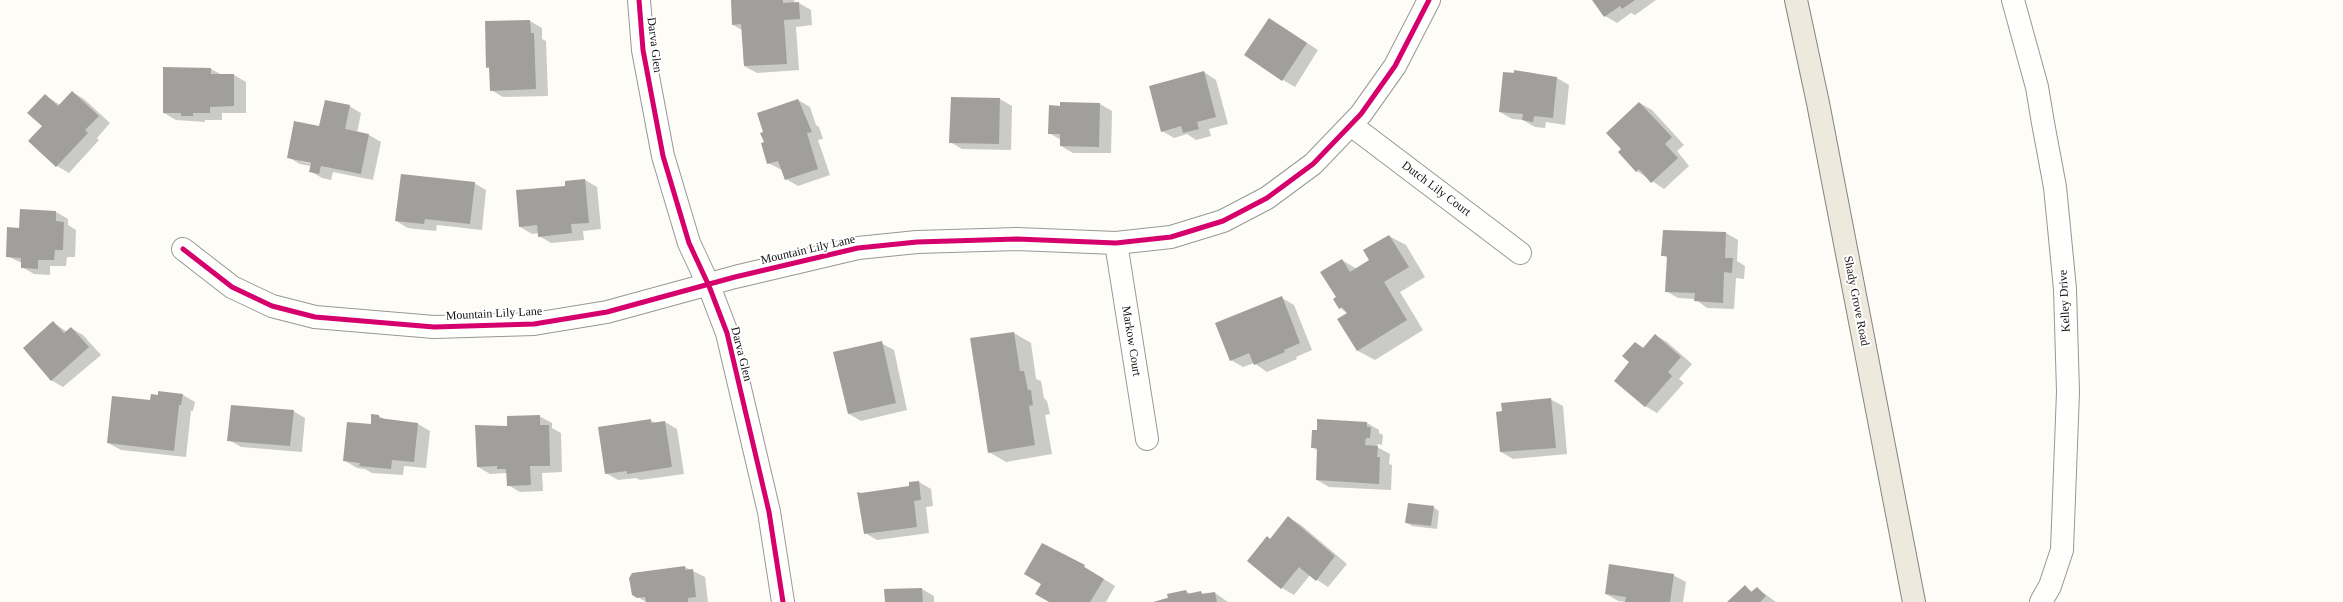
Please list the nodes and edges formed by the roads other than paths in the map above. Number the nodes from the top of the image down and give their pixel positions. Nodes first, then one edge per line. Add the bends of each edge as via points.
1 (639, 0) edge
2 (1429, 0) edge
3 (1796, 0) edge
4 (2013, 0) edge
5 (1351, 125) junction
6 (1116, 243) junction
7 (183, 249) dead end
8 (1520, 253) dead end
9 (709, 286) junction
10 (1147, 439) dead end
11 (783, 602) edge
12 (1914, 602) edge
13 (2041, 602) edge

1 - 9 street, Darva Glen via 643,50 663,156 689,243
2 - 5 street, Mountain Lily Lane via 1395,66
3 - 12 main road, Shady Grove Road
4 - 13 street, Kelley Drive via 2037,86 2055,187 2065,289 2068,392 2062,550 2050,586
5 - 6 street, Mountain Lily Lane via 1307,168 1266,198 1223,222 1171,238
5 - 8 street, Dutch Lily Court
6 - 9 street, Mountain Lily Lane via 1017,239 917,242 858,248 735,277
6 - 10 street, Markow Court
7 - 9 street, Mountain Lily Lane via 232,287 272,306 315,317 434,327 534,324 607,312
9 - 11 street, Darva Glen via 727,332 769,512

